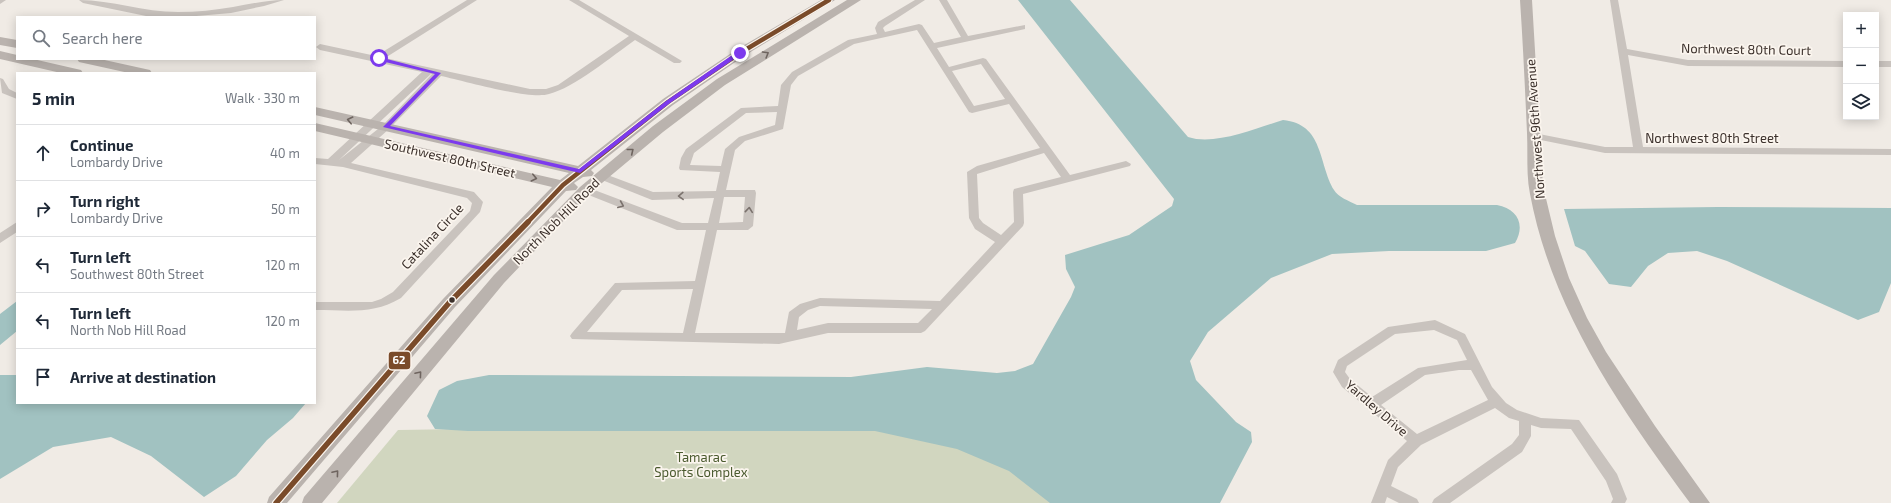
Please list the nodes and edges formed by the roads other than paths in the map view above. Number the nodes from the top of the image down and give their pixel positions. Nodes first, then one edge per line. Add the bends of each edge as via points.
1 (84, 0) edge
2 (280, 0) edge
3 (473, 0) edge
4 (573, 0) edge
5 (829, 0) edge
6 (855, 0) edge
7 (921, 0) edge
8 (943, 0) edge
9 (1526, 0) edge
10 (1614, 0) edge
11 (244, 13) edge
12 (1022, 27) dead end
13 (882, 35) junction
14 (636, 36) junction
15 (966, 39) junction
16 (0, 41) edge
17 (16, 44) edge
18 (931, 46) junction
19 (320, 47) dead end
20 (1623, 51) junction
21 (0, 55) edge
22 (379, 58) junction
23 (16, 59) edge
24 (21, 60) edge
25 (88, 60) edge
26 (677, 61) dead end
27 (1843, 64) edge
28 (1879, 64) edge
29 (1891, 64) edge
30 (946, 70) junction
31 (428, 71) junction
32 (73, 72) edge
33 (142, 72) edge
34 (438, 73) junction
35 (0, 81) edge
36 (406, 92) junction
37 (417, 95) junction
38 (16, 96) edge
39 (1012, 100) junction
40 (782, 109) junction
41 (316, 111) edge
42 (371, 124) junction
43 (316, 127) edge
44 (386, 127) junction
45 (1534, 136) junction
46 (364, 138) junction
47 (1046, 150) junction
48 (1638, 150) junction
49 (1891, 152) edge
50 (316, 161) edge
51 (331, 162) junction
52 (343, 164) junction
53 (1126, 164) dead end
54 (726, 169) junction
55 (580, 171) junction
56 (601, 176) junction
57 (1068, 179) junction
58 (563, 185) junction
59 (585, 190) junction
60 (720, 194) junction
61 (16, 227) edge
62 (713, 227) junction
63 (0, 239) edge
64 (1002, 240) junction
65 (700, 285) junction
66 (943, 304) junction
67 (316, 306) edge
68 (790, 336) junction
69 (688, 337) junction
70 (1475, 365) junction
71 (1497, 401) junction
72 (1372, 404) junction
73 (1525, 418) junction
74 (1416, 441) junction
75 (1383, 489) junction
76 (276, 503) edge
77 (310, 503) edge
78 (1378, 503) edge
79 (1412, 503) edge
80 (1439, 503) edge
81 (1618, 503) edge
82 (1700, 503) edge

1 - 11 street via 146,13
2 - 11 street
3 - 22 street
4 - 14 street
5 - 55 street, North Nob Hill Road via 740,53 668,102
56 -> 6 street, North Nob Hill Road via 721,82
7 - 13 street via 881,24 879,28
8 - 15 street
9 - 45 street, Northwest 96th Avenue
10 - 20 street
12 - 15 street
13 - 18 street via 919,28
13 - 40 street via 851,42 795,74 786,85
14 - 26 street
14 - 34 street via 561,87 546,92 530,92
15 - 18 street
16 - 17 street
18 - 30 street
19 - 22 street
20 - 27 street, Northwest 80th Court via 1688,63
20 - 48 street
21 - 23 street
22 - 31 street
24 - 32 street
25 - 33 street
28 - 29 street
30 - 39 street via 983,61
30 - 39 street via 972,110
31 - 34 street
31 - 36 street
34 - 37 street via 433,86
35 - 38 street via 5,91
36 - 37 street
36 - 42 street
37 - 44 street
39 - 47 street
40 - 54 street via 780,128 742,139 730,149
40 - 54 street via 744,110 690,151 684,168
42 -> 41 street, Southwest 80th Street
42 - 44 street, Southwest 80th Street
42 - 46 street
43 - 46 street, Southwest 80th Street
44 - 46 street
44 - 55 street, Southwest 80th Street
45 - 48 street, Northwest 80th Street via 1605,150
45 - 82 street, Northwest 96th Avenue via 1537,192 1547,235 1587,335 1622,393
46 - 51 street
46 - 52 street
46 -> 58 street, Southwest 80th Street
47 - 57 street
47 - 64 street via 972,172 974,218 978,226
48 - 49 street, Northwest 80th Street
50 - 51 street, Catalina Circle
51 - 52 street, Catalina Circle
52 - 67 street, Catalina Circle via 470,195 478,202 475,212 396,295 384,303 372,306
53 - 57 street
54 - 60 street
55 - 56 street, Southwest 80th Street
55 - 58 street, North Nob Hill Road
56 - 59 street, North Nob Hill Road
60 -> 56 street via 652,196
57 - 64 street via 1018,192 1019,223
58 - 59 street, Southwest 80th Street
58 - 76 street, North Nob Hill Road via 449,303
59 -> 62 street via 681,227
77 -> 59 street, North Nob Hill Road via 499,279
60 - 62 street
62 -> 60 street via 748,226 751,193
61 - 63 street
62 - 65 street
64 - 66 street
65 - 69 street
65 - 69 street via 619,286 576,336
66 - 68 street via 921,328 828,328
66 - 68 street via 820,302 804,307 793,315
68 - 69 street via 778,339
70 - 71 street, Yardley Drive via 1488,392
70 - 72 street via 1422,371
70 - 72 street, Yardley Drive via 1461,337 1435,325 1392,330 1342,363 1339,372 1346,383
71 - 73 street, Yardley Drive via 1514,414
71 - 74 street, Yardley Drive
72 - 74 street, Yardley Drive
73 - 80 street via 1525,436 1518,448
73 - 81 street, Yardley Drive via 1541,423 1574,424 1612,478 1620,499
74 - 75 street, Yardley Drive via 1393,464
75 - 78 street, Yardley Drive
75 - 79 street

